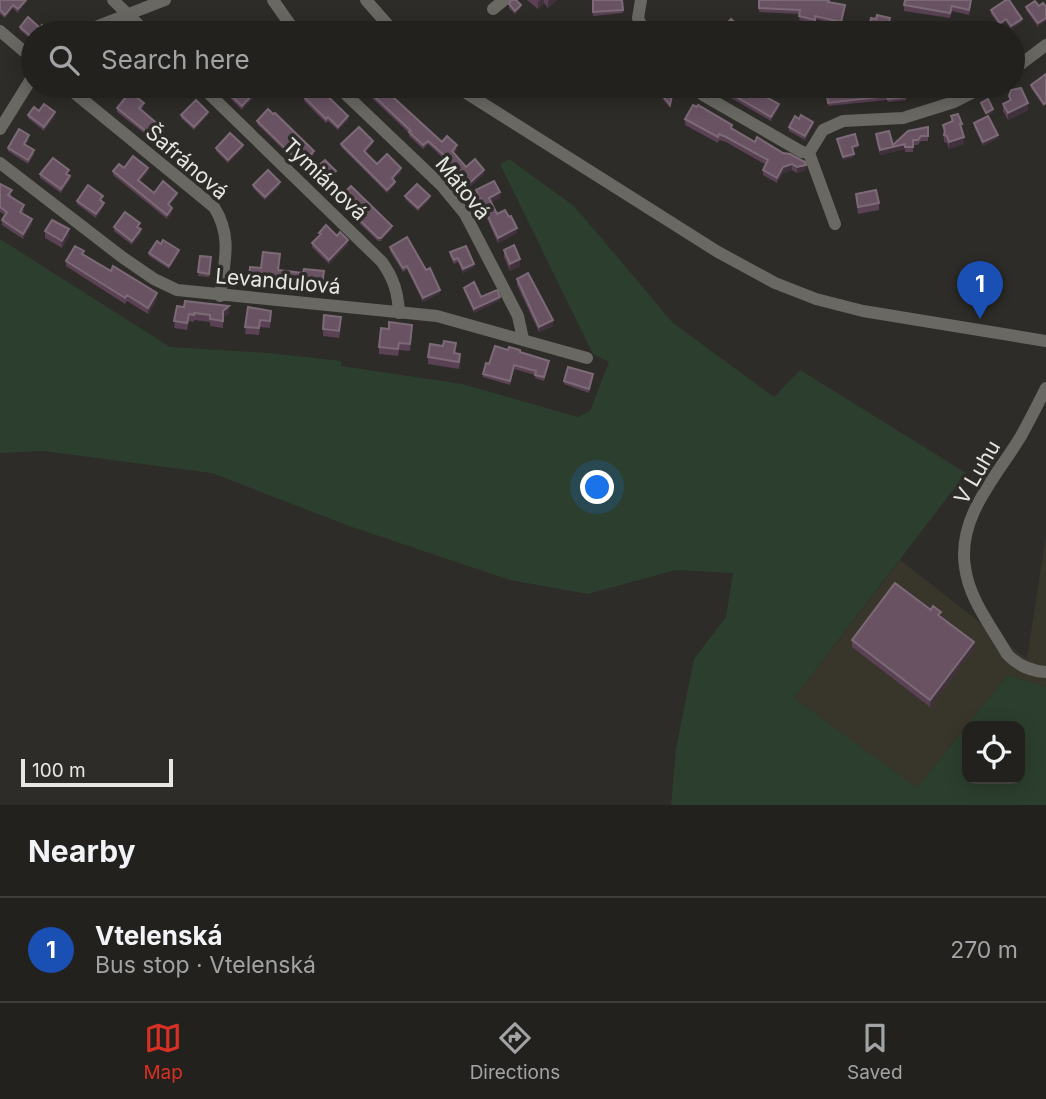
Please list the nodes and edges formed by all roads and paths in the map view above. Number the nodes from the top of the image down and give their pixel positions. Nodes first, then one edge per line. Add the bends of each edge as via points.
1 (113, 0) edge
2 (165, 0) edge
3 (273, 0) edge
4 (366, 0) edge
5 (504, 0) edge
6 (641, 0) edge
7 (494, 9) dead end
8 (127, 14) junction
9 (110, 21) edge
10 (134, 21) edge
11 (288, 21) edge
12 (384, 21) edge
13 (639, 21) edge
14 (0, 31) edge
15 (1046, 45) edge
16 (21, 49) edge
17 (1025, 61) edge
18 (21, 95) edge
19 (80, 98) edge
20 (213, 98) edge
21 (350, 98) edge
22 (474, 98) edge
23 (716, 98) edge
24 (952, 98) edge
25 (962, 98) edge
26 (954, 102) junction
27 (0, 129) edge
28 (809, 153) junction
29 (0, 163) edge
30 (835, 224) dead end
31 (220, 296) junction
32 (399, 313) junction
33 (523, 339) junction
34 (1046, 341) edge
35 (587, 358) dead end
36 (1046, 388) edge
37 (1046, 672) edge

1 - 8 street
2 - 8 street
3 - 11 street
4 - 12 street
5 - 7 street
6 - 13 street
8 - 9 street
8 - 10 street
14 - 16 street
15 - 17 street
18 - 27 street
19 - 31 street, Šafránová via 214,207 226,234
20 - 32 street, Tymiánová via 382,262 398,293
21 - 33 street, Mátová via 465,214 518,316
22 - 34 street via 775,283 863,311
23 - 28 street
24 - 26 street
25 - 26 street
26 - 28 street via 903,118 843,121 823,130
28 - 30 street
29 - 31 street, Levandulová via 154,279 177,290
31 - 32 street, Levandulová
32 - 33 street, Levandulová via 458,320
33 - 35 street, Levandulová
36 - 37 street, V Luhu via 975,509 964,559 973,594 1007,653 1026,668

